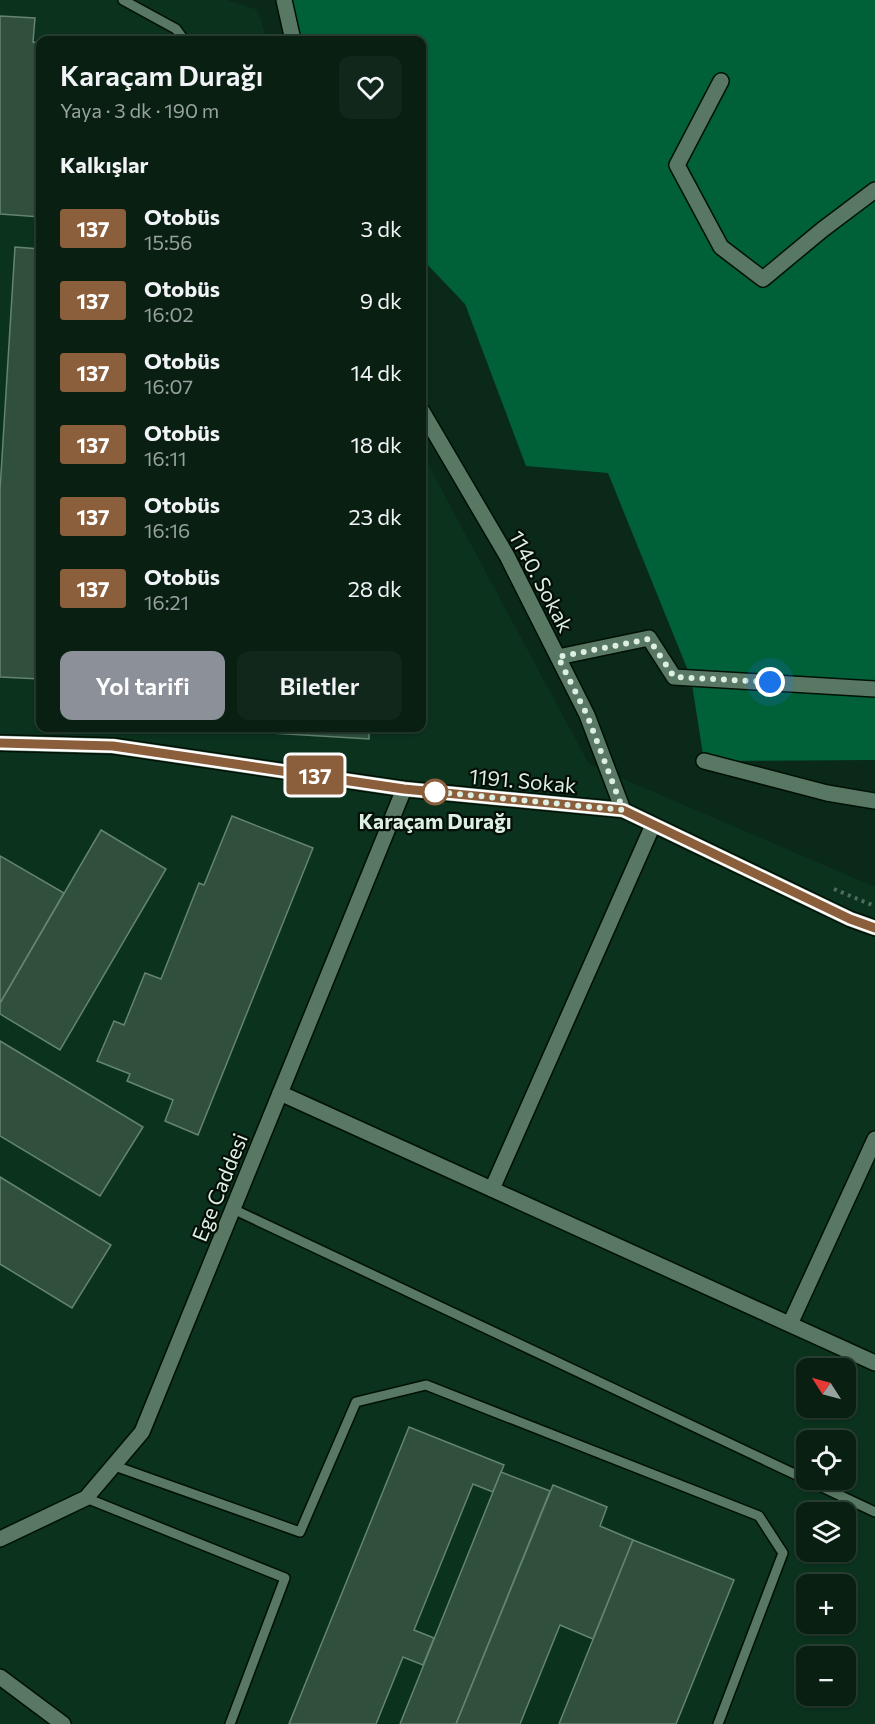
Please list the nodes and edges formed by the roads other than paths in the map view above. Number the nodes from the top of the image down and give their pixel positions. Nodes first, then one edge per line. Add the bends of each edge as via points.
1 (123, 0) edge
2 (284, 0) edge
3 (181, 36) edge
4 (292, 36) edge
5 (721, 81) dead end
6 (875, 190) edge
7 (426, 418) edge
8 (558, 657) junction
9 (875, 688) edge
10 (0, 743) edge
11 (704, 761) dead end
12 (404, 789) junction
13 (875, 801) edge
14 (623, 810) junction
15 (654, 825) junction
16 (875, 928) edge
17 (280, 1093) junction
18 (875, 1139) edge
19 (492, 1189) junction
20 (233, 1209) junction
21 (790, 1324) junction
22 (875, 1363) edge
23 (112, 1465) junction
24 (86, 1498) junction
25 (875, 1512) edge
26 (0, 1539) edge
27 (0, 1677) edge
28 (63, 1724) edge
29 (230, 1724) edge
30 (718, 1724) edge

1 - 3 lane via 176,28
2 - 4 street
5 - 6 street via 677,165 721,247 763,279
7 - 8 street, 1140. Sokak via 507,556
8 - 9 street via 649,639 674,677
8 - 14 street, 1140. Sokak via 587,715
10 - 12 street, 1191. Sokak via 113,746
11 - 13 street via 827,793
12 - 14 street, 1191. Sokak
12 - 17 street, Ege Caddesi
14 - 15 street, 1191. Sokak
15 - 16 street, 1191. Sokak
15 - 19 street
17 - 19 street
17 - 20 street, Ege Caddesi
18 - 21 street
19 - 21 street
20 - 23 street, Ege Caddesi via 142,1432
20 - 25 lane
21 - 22 street
23 - 24 street, Ege Caddesi
23 - 30 lane via 300,1532 356,1402 426,1385 759,1516 783,1553
24 - 26 street, Ege Caddesi
24 - 29 lane via 285,1578
27 - 28 street

